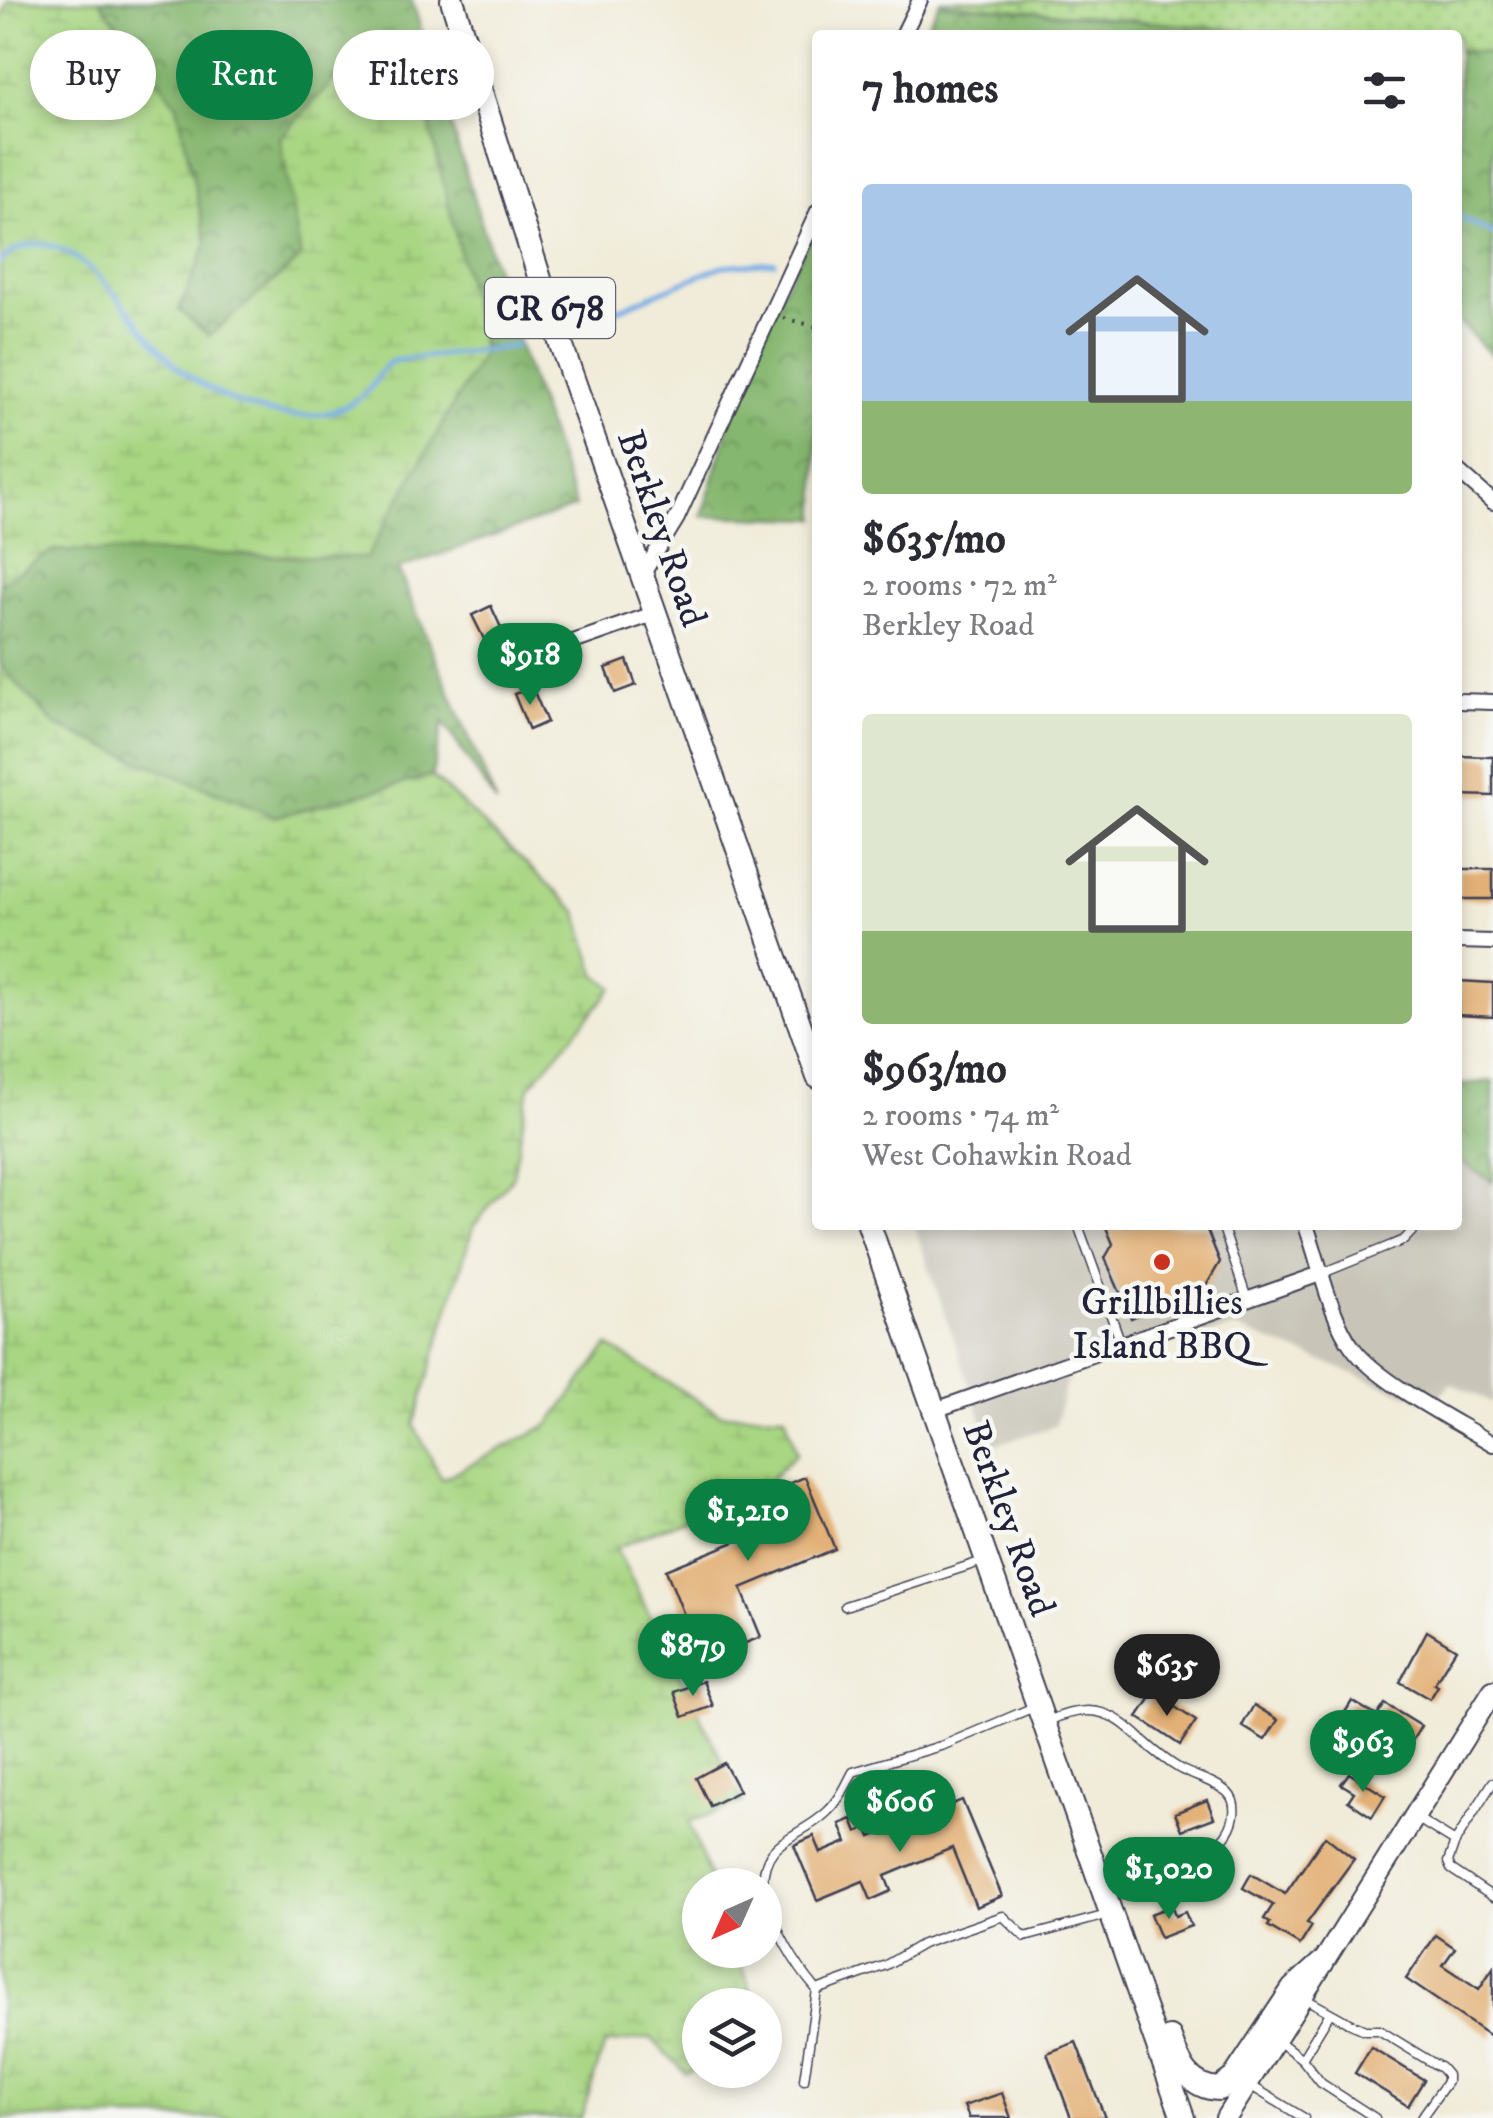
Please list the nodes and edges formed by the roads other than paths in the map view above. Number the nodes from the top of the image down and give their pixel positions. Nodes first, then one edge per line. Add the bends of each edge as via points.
1 (452, 0) edge
2 (920, 0) edge
3 (905, 30) edge
4 (812, 224) edge
5 (1462, 475) edge
6 (1493, 502) edge
7 (642, 575) junction
8 (656, 613) junction
9 (502, 667) dead end
10 (1462, 701) edge
11 (1493, 702) edge
12 (1462, 941) edge
13 (1493, 942) edge
14 (811, 1046) edge
15 (871, 1230) edge
16 (1080, 1230) edge
17 (1224, 1230) edge
18 (1308, 1230) edge
19 (1413, 1230) edge
20 (1322, 1273) junction
21 (1247, 1299) junction
22 (1121, 1344) junction
23 (935, 1410) junction
24 (1493, 1444) edge
25 (988, 1559) junction
26 (845, 1606) dead end
27 (1493, 1691) edge
28 (1042, 1713) junction
29 (1493, 1782) edge
30 (1415, 1817) junction
31 (1454, 1842) junction
32 (763, 1868) edge
33 (1493, 1897) edge
34 (1109, 1905) junction
35 (782, 1941) edge
36 (1121, 1942) junction
37 (1322, 1963) joint
38 (817, 1990) junction
39 (1297, 1993) junction
40 (1330, 2013) junction
41 (1270, 2035) junction
42 (1302, 2059) junction
43 (804, 2080) dead end
44 (1241, 2081) junction
45 (1300, 2117) edge
46 (1184, 2118) edge
47 (1226, 2118) edge
48 (1375, 2118) edge
49 (1422, 2118) edge

1 - 7 main road, Berkley Road / CR 678
2 - 3 street
4 - 7 street via 676,518
5 - 6 street
7 - 8 main road, Berkley Road / CR 678
8 - 9 street
8 - 14 main road, Berkley Road / CR 678
10 - 11 street
12 - 13 street
15 - 23 main road, Berkley Road
16 - 22 lane
17 - 21 lane
18 - 20 street
19 - 20 lane via 1404,1240
20 - 21 street
20 - 24 street via 1352,1348
21 - 22 street
22 - 23 street
23 - 25 main road, Berkley Road
25 - 26 lane
25 - 28 main road, Berkley Road
27 - 30 main road
28 - 32 lane via 853,1772 826,1814 783,1840
28 - 34 main road, Berkley Road
28 - 34 lane via 1091,1708 1110,1715 1159,1755 1228,1792 1234,1804 1226,1835 1210,1852
29 - 31 lane
30 - 31 lane
30 - 37 main road
31 - 33 lane via 1451,1869
34 - 36 main road, Berkley Road
34 - 38 lane via 1025,1937 1003,1916
35 - 38 lane
36 - 44 main road via 1147,1974 1185,2072 1207,2088
36 - 46 main road, Berkley Road
37 - 39 main road
38 - 43 lane
39 - 40 lane
39 - 41 main road
40 - 42 lane
40 - 49 lane via 1379,2030 1442,2068 1447,2082
41 - 42 lane
41 - 44 main road
42 - 48 lane via 1320,2083
44 - 45 lane
44 - 47 main road

